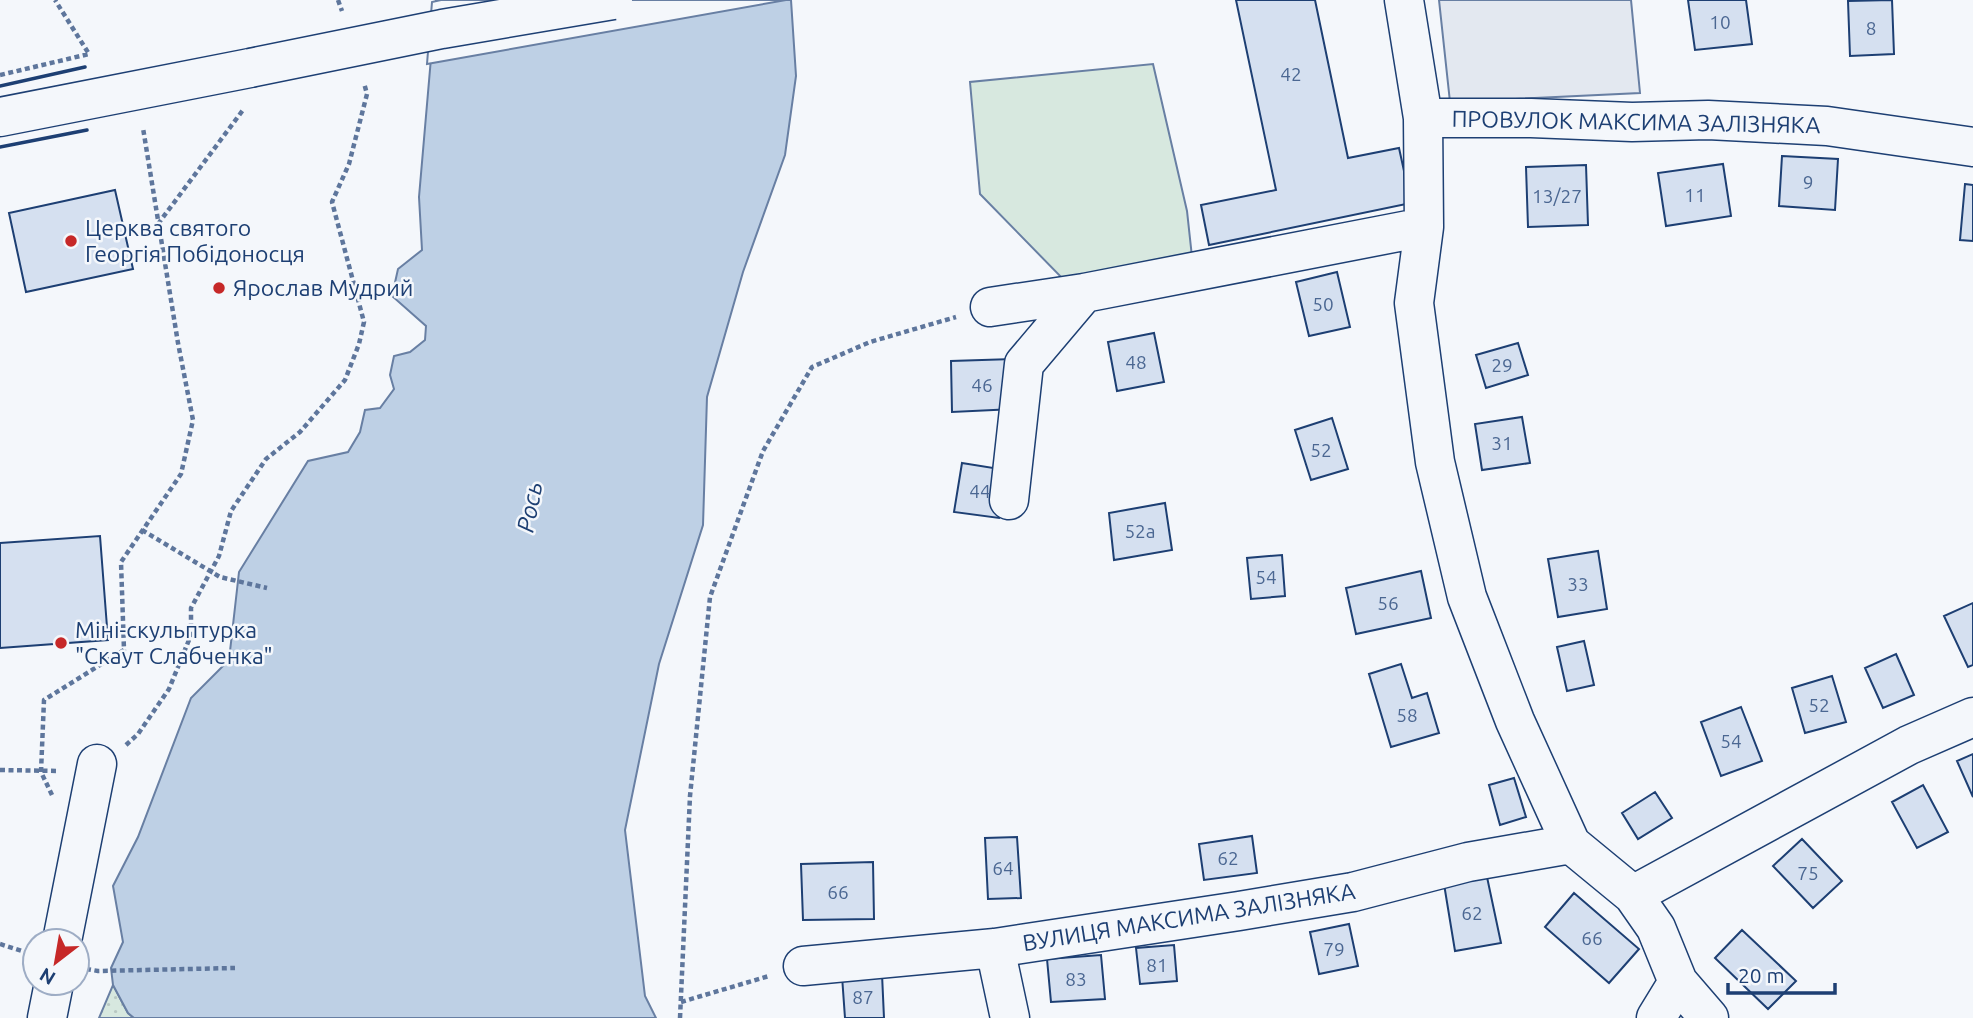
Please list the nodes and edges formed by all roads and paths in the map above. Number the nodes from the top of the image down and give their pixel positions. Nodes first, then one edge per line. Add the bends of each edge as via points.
1 (55, 0) edge
2 (338, 0) edge
3 (613, 0) edge
4 (1404, 0) edge
5 (342, 13) dead end
6 (0, 75) edge
7 (363, 80) dead end
8 (243, 110) dead end
9 (0, 117) edge
10 (1423, 118) junction
11 (143, 128) dead end
12 (1973, 147) edge
13 (159, 224) junction
14 (1423, 227) junction
15 (1084, 293) junction
16 (990, 307) joint
17 (1009, 500) dead end
18 (142, 530) junction
19 (209, 572) junction
20 (267, 588) dead end
21 (1973, 717) edge
22 (97, 764) junction
23 (0, 770) edge
24 (41, 772) junction
25 (1571, 844) junction
26 (1633, 895) junction
27 (65, 927) edge
28 (0, 944) edge
29 (995, 948) junction
30 (21, 951) edge
31 (803, 966) joint
32 (235, 968) dead end
33 (98, 971) dead end
34 (1678, 982) junction
35 (51, 997) edge
36 (681, 1002) junction
37 (47, 1018) edge
38 (680, 1018) edge
39 (1010, 1018) edge
40 (1656, 1018) edge
41 (1709, 1018) edge

1 - 6 path via 89,54
2 - 5 path
3 - 9 street, bridge via 442,29
4 - 10 street
7 - 19 path via 367,94 362,117 332,202 365,322 359,344 345,380 300,432 266,459 231,511 219,556
8 - 13 path
10 - 12 street, ПРОВУЛОК МАКСИМА ЗАЛІЗНЯКА via 1734,121 1827,126
10 - 14 street
11 - 13 path
13 - 18 path via 193,420 181,474
14 - 15 street
14 - 25 street via 1413,303 1438,476 1467,597 1515,721
15 - 16 street
15 - 17 street via 1024,364
16 - 36 path via 870,342 812,367 763,451 710,597 690,796
18 - 19 path
18 - 24 path via 121,562 124,650 44,700
19 - 20 path
19 - 22 path via 191,608 191,635 169,689 138,734
21 - 26 street via 1909,745
22 - 24 path via 81,771
22 - 27 street
23 - 24 path
25 - 26 street
25 - 29 street, ВУЛИЦЯ МАКСИМА ЗАЛІЗНЯКА via 1468,862 1353,892
26 - 34 street via 1656,928
28 - 30 path
29 - 31 street, ВУЛИЦЯ МАКСИМА ЗАЛІЗНЯКА
29 - 39 street
31 - 36 path
32 - 33 path
34 - 40 street
34 - 41 street
35 - 37 street
36 - 38 path

